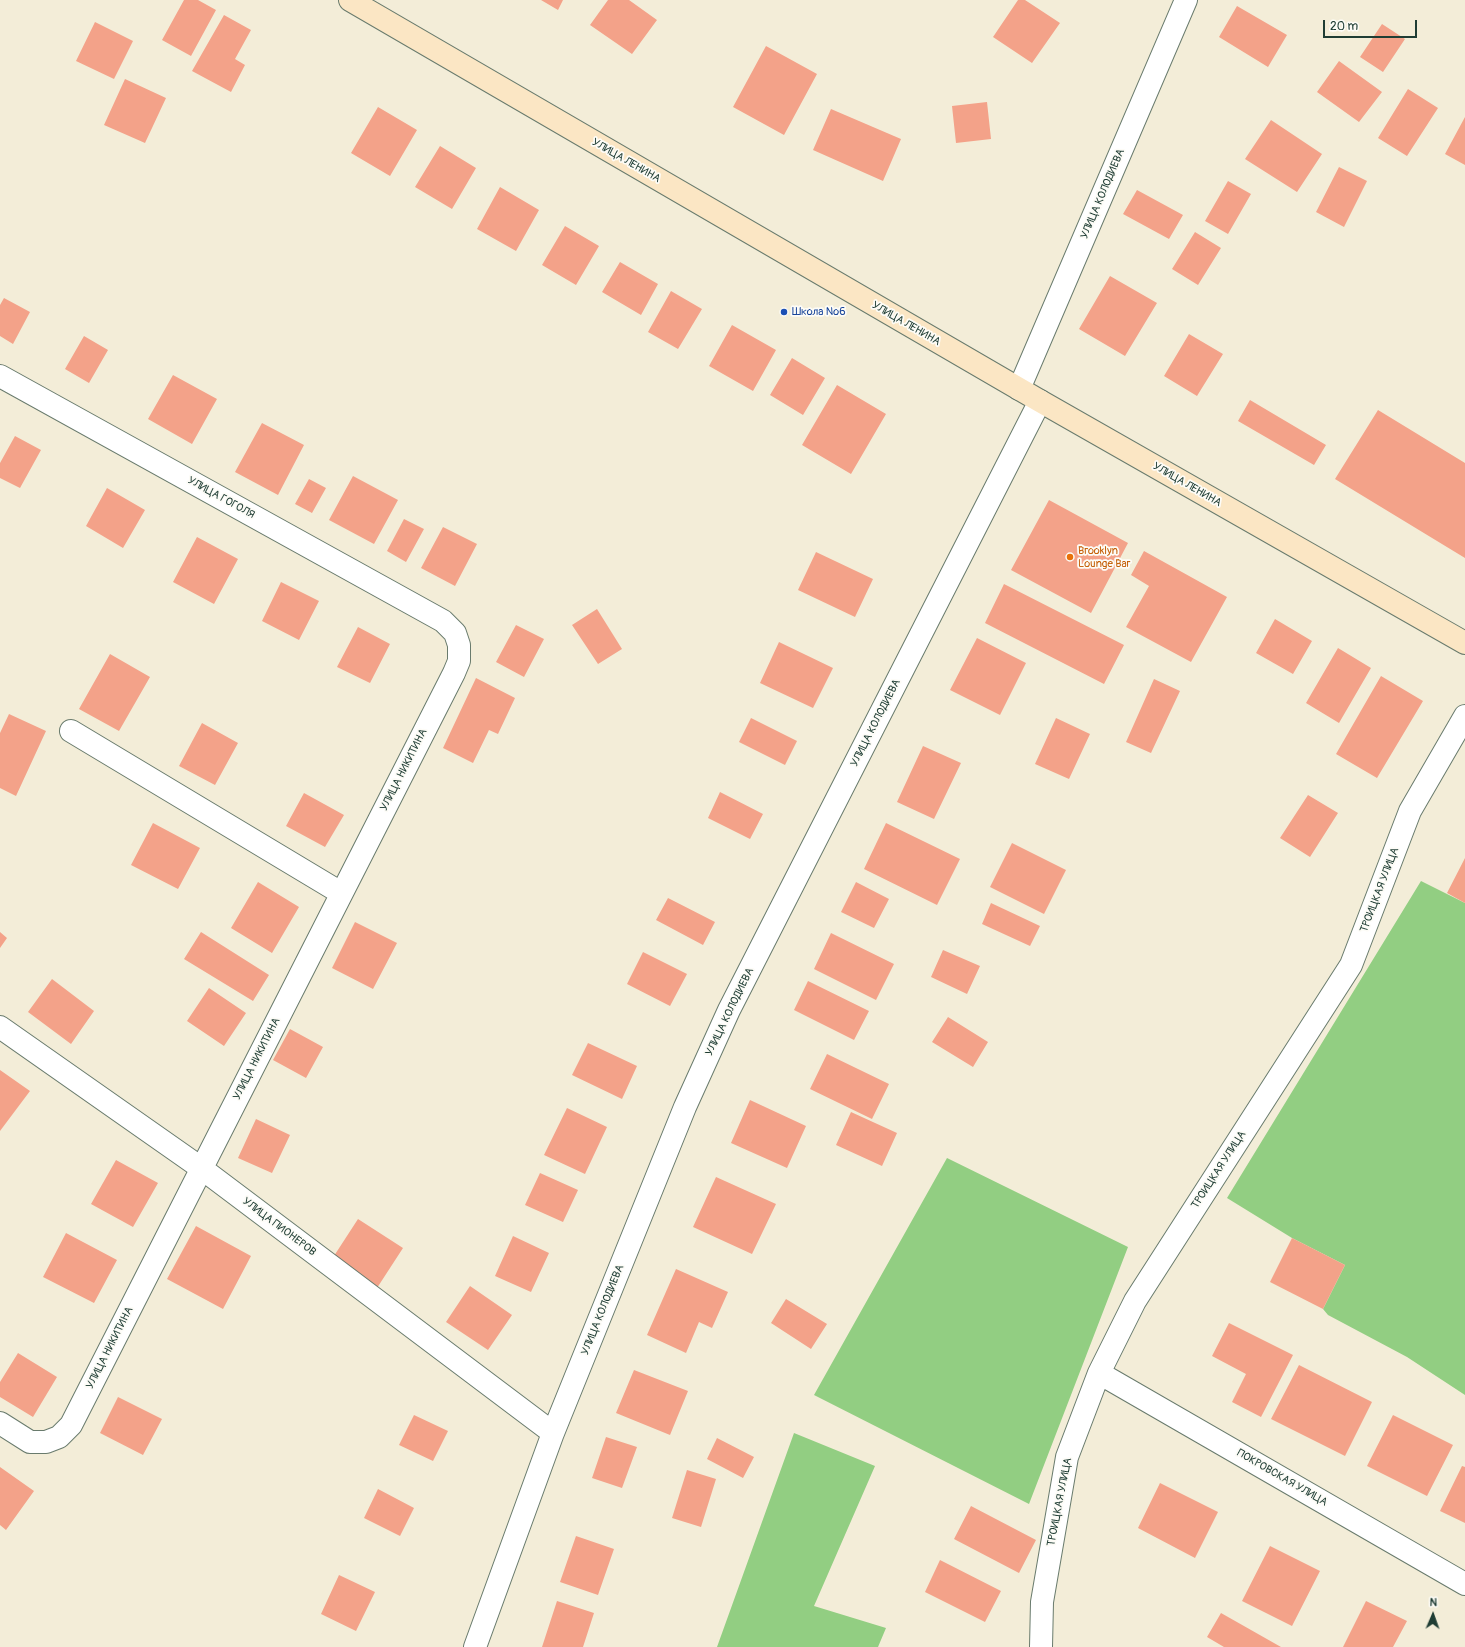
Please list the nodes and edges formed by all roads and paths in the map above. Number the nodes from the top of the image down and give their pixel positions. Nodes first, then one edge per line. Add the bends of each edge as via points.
1 (350, 0) edge
2 (1186, 0) edge
3 (0, 376) edge
4 (1019, 389) junction
5 (1040, 401) junction
6 (443, 621) joint
7 (1465, 643) edge
8 (1465, 716) edge
9 (71, 732) dead end
10 (342, 893) junction
11 (0, 1028) edge
12 (201, 1168) junction
13 (1099, 1373) junction
14 (0, 1423) edge
15 (553, 1434) junction
16 (1465, 1584) edge
17 (475, 1647) edge
18 (1041, 1647) edge

1 - 4 street, УЛИЦА ЛЕНИНА
2 - 4 street, УЛИЦА КОЛОДИЕВА
3 - 6 street, УЛИЦА ГОГОЛЯ
4 - 5 street, УЛИЦА ЛЕНИНА
5 - 7 street, УЛИЦА ЛЕНИНА
5 - 15 street, УЛИЦА КОЛОДИЕВА via 729,1010 684,1107
6 - 10 street, УЛИЦА НИКИТИНА via 455,633 459,645 459,661
8 - 13 street, ТРОИЦКАЯ УЛИЦА via 1410,811 1351,964 1135,1301
9 - 10 street
10 - 12 street, УЛИЦА НИКИТИНА
11 - 12 street, УЛИЦА ПИОНЕРОВ
12 - 14 street, УЛИЦА НИКИТИНА via 71,1425 59,1437 46,1442 30,1442
12 - 15 street, УЛИЦА ПИОНЕРОВ
13 - 16 street, ПОКРОВСКАЯ УЛИЦА
13 - 18 street, ТРОИЦКАЯ УЛИЦА via 1067,1457 1042,1602
15 - 17 street, УЛИЦА КОЛОДИЕВА

